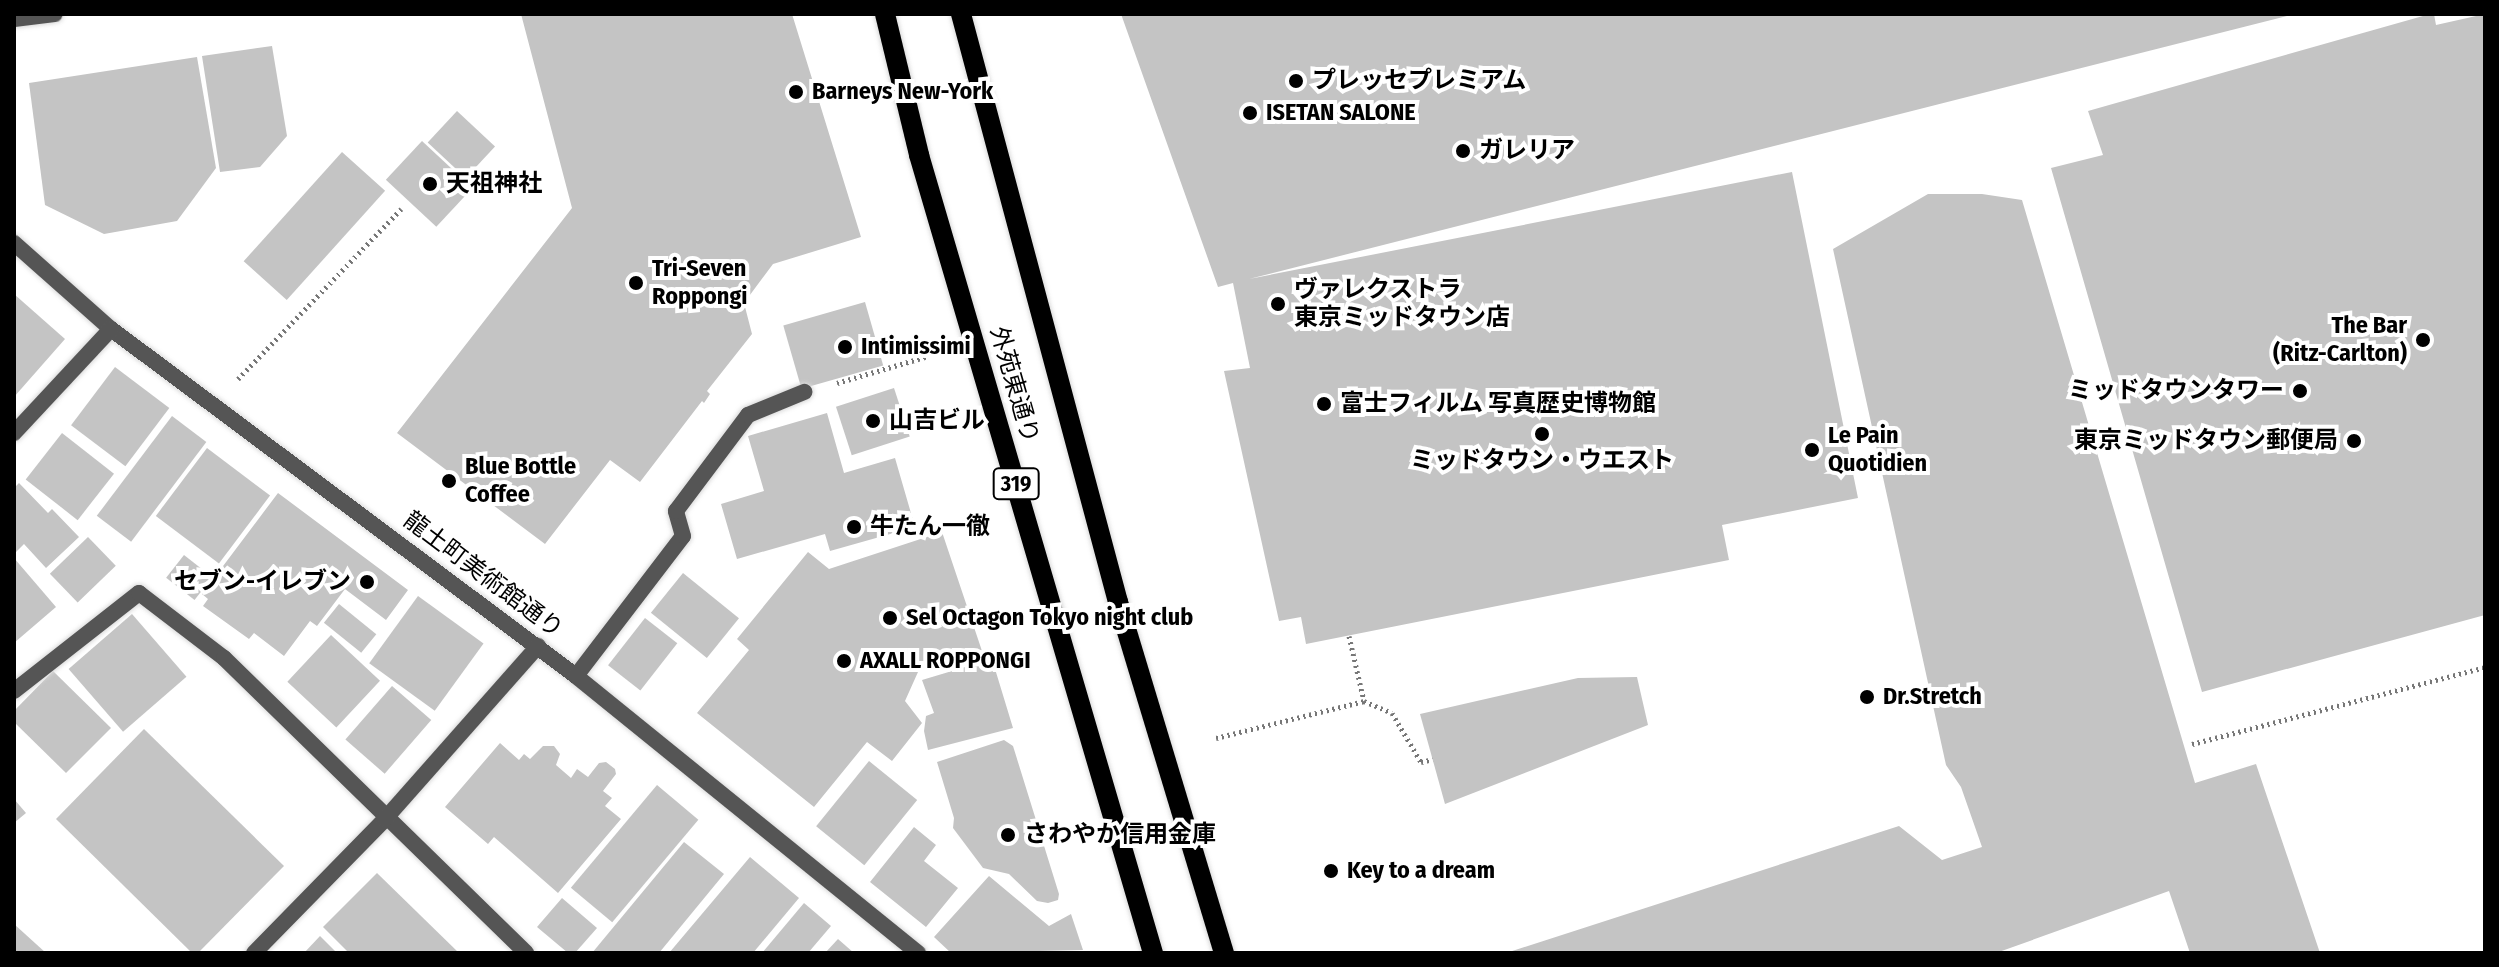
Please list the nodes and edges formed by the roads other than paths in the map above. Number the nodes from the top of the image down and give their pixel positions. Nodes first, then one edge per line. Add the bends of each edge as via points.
1 (55, 14) edge
2 (885, 14) edge
3 (961, 14) edge
4 (14, 19) edge
5 (14, 243) edge
6 (111, 329) junction
7 (804, 392) dead end
8 (14, 433) edge
9 (538, 646) junction
10 (576, 676) junction
11 (14, 691) edge
12 (385, 819) junction
13 (254, 953) edge
14 (526, 953) edge
15 (918, 953) edge
16 (1153, 953) edge
17 (1224, 953) edge

1 - 4 street
2 - 16 main road, 外苑東通り / 319 via 919,155
3 - 17 main road, 外苑東通り via 1118,602
5 - 6 street, 龍土町美術館通り
6 - 8 street
6 - 9 street, 龍土町美術館通り
7 - 10 street via 748,415 676,511 683,536
9 - 10 street, 龍土町美術館通り
9 - 12 street
10 - 15 street, 龍土町美術館通り
11 - 12 street via 139,593 224,658
12 - 13 street
12 - 14 street

